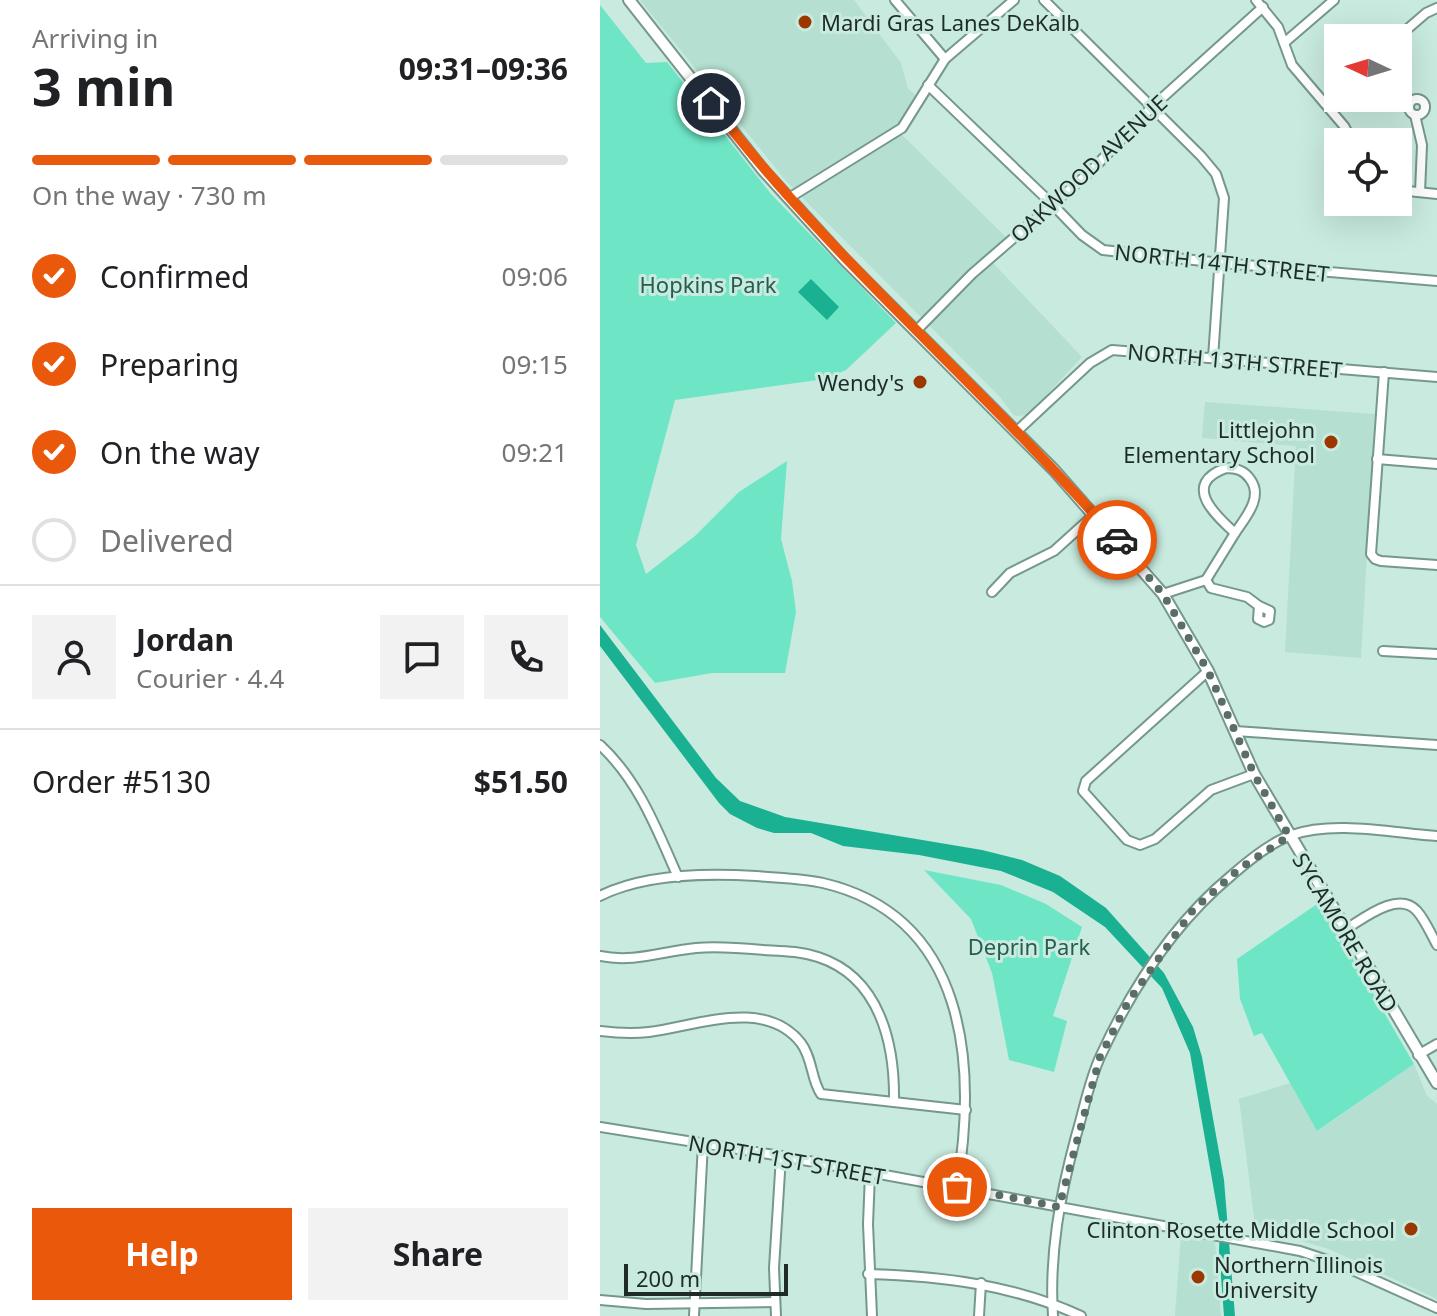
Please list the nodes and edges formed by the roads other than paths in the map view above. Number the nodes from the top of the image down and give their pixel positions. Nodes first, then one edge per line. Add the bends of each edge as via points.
1 (629, 0) edge
2 (895, 0) edge
3 (1014, 0) edge
4 (1044, 0) edge
5 (1334, 0) edge
6 (1259, 4) edge
7 (1437, 8) edge
8 (1412, 25) edge
9 (1284, 43) junction
10 (945, 59) junction
11 (928, 85) junction
12 (1324, 102) edge
13 (1151, 108) junction
14 (1332, 112) edge
15 (1415, 115) dead end
16 (1345, 128) edge
17 (1412, 191) edge
18 (1420, 192) junction
19 (1437, 194) edge
20 (789, 198) junction
21 (1053, 205) junction
22 (1221, 263) junction
23 (1437, 281) edge
24 (916, 331) junction
25 (1213, 358) junction
26 (1384, 372) junction
27 (1437, 377) edge
28 (1016, 432) junction
29 (1377, 459) junction
30 (1437, 464) edge
31 (1095, 514) junction
32 (1235, 533) junction
33 (1437, 565) edge
34 (1206, 580) junction
35 (992, 592) dead end
36 (1163, 594) junction
37 (1259, 606) dead end
38 (1383, 651) dead end
39 (1437, 654) edge
40 (1208, 671) junction
41 (1235, 731) junction
42 (600, 745) edge
43 (1437, 745) edge
44 (1254, 774) junction
45 (1289, 836) junction
46 (1437, 836) edge
47 (678, 877) junction
48 (600, 883) edge
49 (603, 895) edge
50 (1346, 929) junction
51 (1437, 945) edge
52 (600, 956) edge
53 (600, 1031) edge
54 (1437, 1044) edge
55 (1418, 1055) junction
56 (1437, 1083) edge
57 (894, 1102) junction
58 (966, 1110) junction
59 (600, 1127) edge
60 (703, 1143) junction
61 (781, 1156) junction
62 (870, 1174) junction
63 (957, 1187) junction
64 (1059, 1207) junction
65 (868, 1274) junction
66 (981, 1283) junction
67 (600, 1300) edge
68 (694, 1302) junction
69 (775, 1302) junction
70 (1052, 1302) junction
71 (1437, 1308) edge
72 (694, 1316) edge
73 (776, 1316) edge
74 (872, 1316) edge
75 (979, 1316) edge
76 (1053, 1316) edge
77 (1081, 1316) edge

1 - 20 main road, SYCAMORE ROAD
2 - 10 street via 906,6
3 - 10 street
4 - 13 street
5 - 9 street
6 - 9 street
6 - 13 street, OAKWOOD AVENUE
7 - 8 street
9 - 12 street via 1292,65
10 - 11 street
11 - 20 street via 902,128
11 - 21 street, NORTH 14TH STREET
13 - 21 street, OAKWOOD AVENUE
13 - 22 street via 1219,180 1224,209
14 - 16 street
15 - 18 street via 1423,154
17 - 18 street
18 - 19 street
20 - 24 main road, SYCAMORE ROAD
21 - 22 street, NORTH 14TH STREET via 1103,250
21 - 24 street, OAKWOOD AVENUE via 974,272
22 - 23 street, NORTH 14TH STREET
22 - 25 street
24 - 28 main road, SYCAMORE ROAD
25 - 26 street, NORTH 13TH STREET
25 - 28 street, NORTH 13TH STREET via 1106,352
26 - 27 street, NORTH 13TH STREET
26 - 29 street
28 - 31 main road, SYCAMORE ROAD
29 - 30 street
29 - 33 street via 1371,554 1378,561
31 - 35 street via 1045,557 1010,573
31 - 36 main road, SYCAMORE ROAD
32 - 32 street via 1204,498 1211,477 1226,468 1245,474 1255,491
32 - 34 street
34 - 36 street
34 - 37 street via 1211,588 1247,597
36 - 40 main road, SYCAMORE ROAD
38 - 39 street
40 - 41 main road, SYCAMORE ROAD
40 - 44 street via 1086,781 1085,794 1127,840 1140,845 1155,839 1211,790
41 - 43 street
41 - 44 main road, SYCAMORE ROAD
42 - 47 street via 640,795
44 - 45 main road, SYCAMORE ROAD
45 - 46 street via 1341,828
45 - 50 main road, SYCAMORE ROAD
45 - 64 street via 1250,861 1193,910 1120,1015 1100,1057
47 - 49 street
47 - 58 street via 819,882 858,895 894,917 925,949 949,990 964,1051
48 - 49 street
50 - 51 street via 1400,903 1417,911
50 - 55 main road, SYCAMORE ROAD
52 - 57 street via 636,959 727,947 822,958 849,973 876,1004 892,1055
53 - 57 street via 645,1032 761,1019 780,1026 802,1045 821,1094
54 - 55 street
55 - 56 main road, SYCAMORE ROAD
57 - 58 street
58 - 63 street
59 - 60 street, NORTH 1ST STREET
60 - 61 street, NORTH 1ST STREET
60 - 68 street
61 - 62 street, NORTH 1ST STREET
61 - 69 street
62 - 63 street, NORTH 1ST STREET
62 - 65 street
63 - 64 street, NORTH 1ST STREET
64 - 70 street
64 - 71 street, NORTH 1ST STREET via 1319,1257
65 - 66 street
65 - 74 street
66 - 70 street
66 - 75 street
67 - 68 street
68 - 69 street
68 - 72 street
69 - 73 street
70 - 76 street
70 - 77 street

